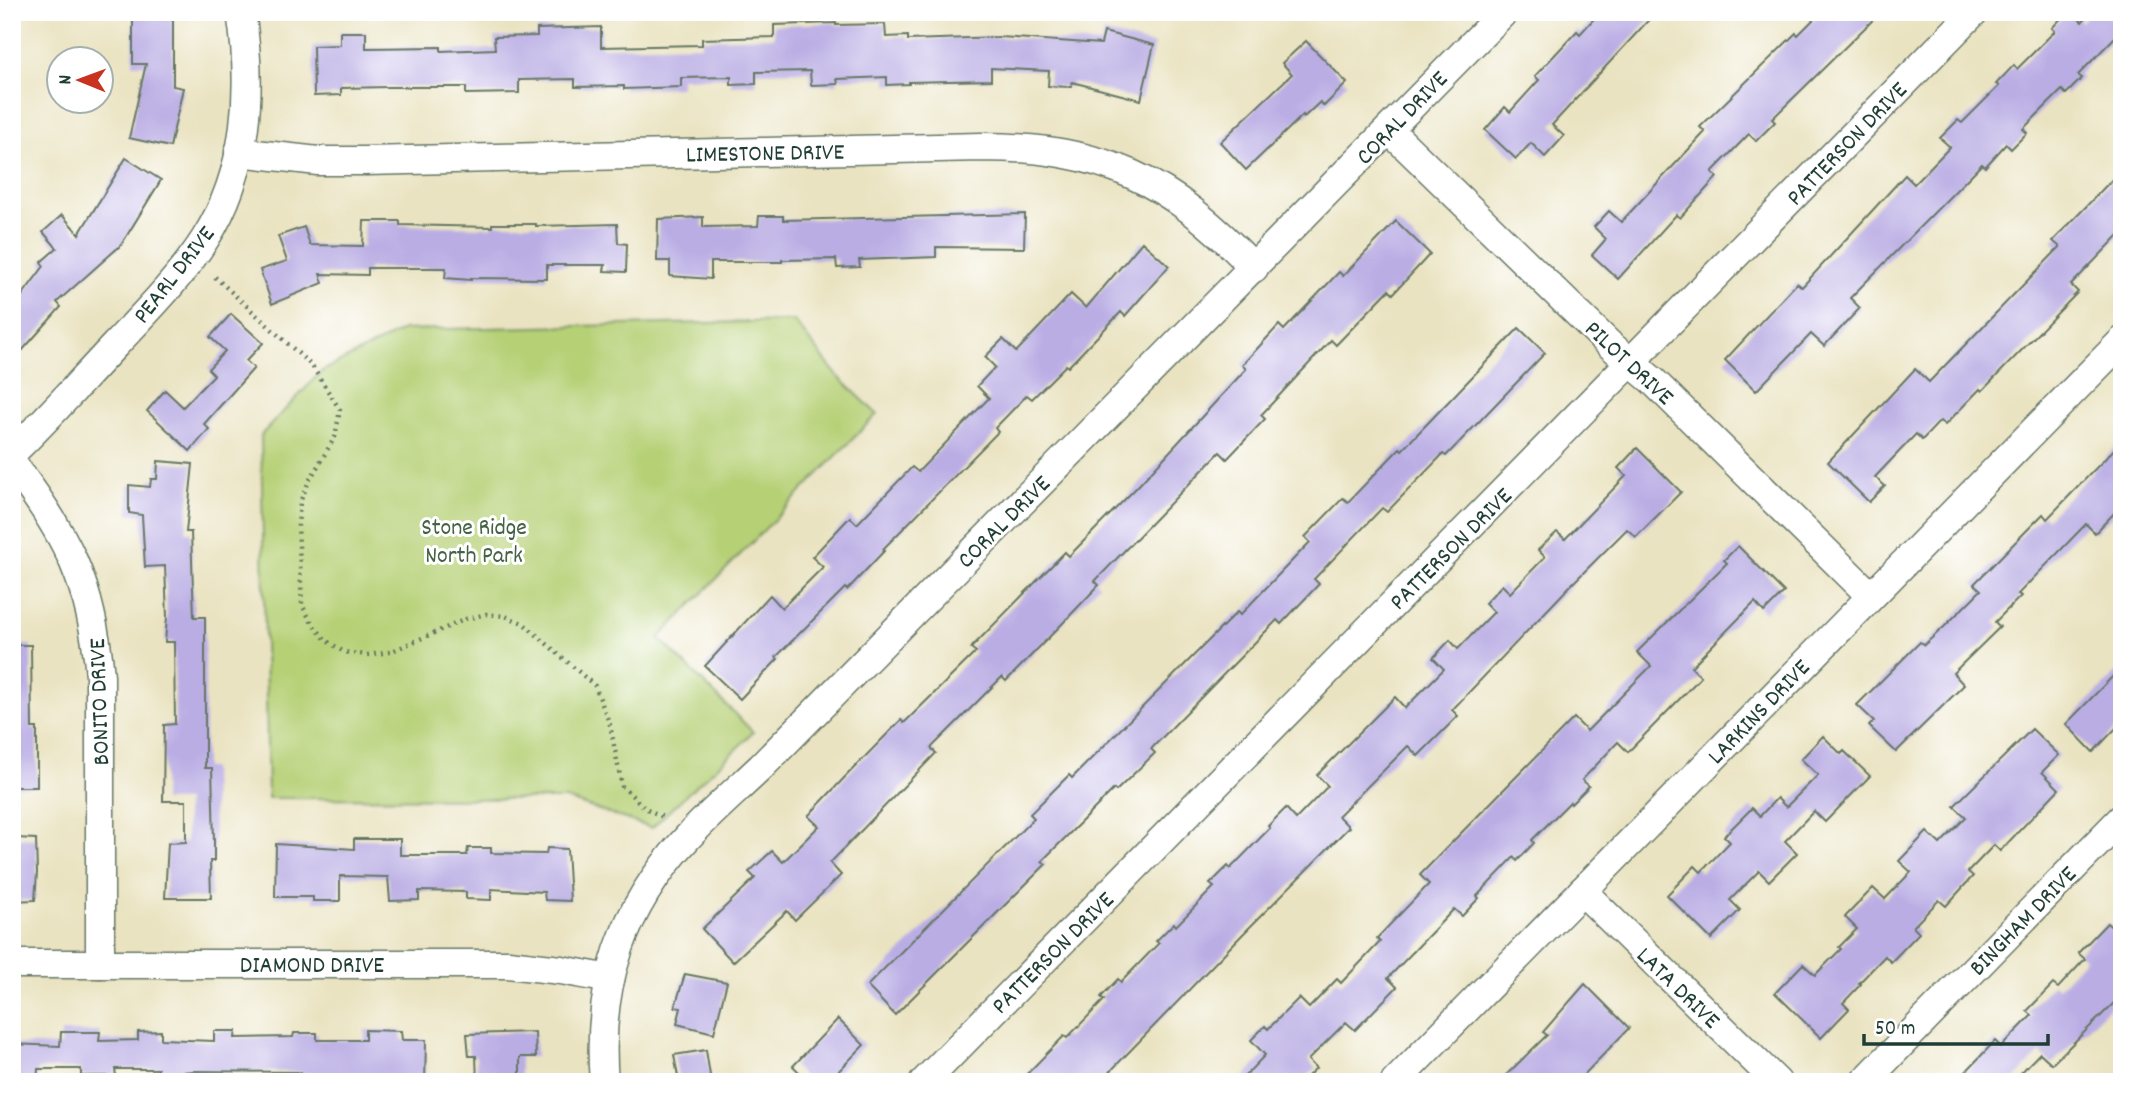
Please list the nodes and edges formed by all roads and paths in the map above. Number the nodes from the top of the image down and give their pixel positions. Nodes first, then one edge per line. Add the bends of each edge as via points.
1 (241, 12) edge
2 (1504, 12) edge
3 (1974, 12) edge
4 (1389, 130) junction
5 (239, 152) junction
6 (1254, 268) junction
7 (215, 277) dead end
8 (2122, 341) edge
9 (1632, 362) junction
10 (12, 453) edge
11 (12, 463) edge
12 (1871, 596) junction
13 (665, 818) dead end
14 (2122, 818) edge
15 (1582, 891) junction
16 (12, 964) edge
17 (100, 964) junction
18 (610, 979) junction
19 (604, 1082) edge
20 (924, 1082) edge
21 (1395, 1082) edge
22 (1777, 1082) edge
23 (1864, 1082) edge

1 - 5 street, PEARL DRIVE via 248,83
2 - 4 street, CORAL DRIVE
3 - 9 street, PATTERSON DRIVE
4 - 6 street, CORAL DRIVE
4 - 9 street, PILOT DRIVE
5 - 6 street, LIMESTONE DRIVE via 365,161 1034,149 1093,159 1158,187 1210,224
5 - 10 street, PEARL DRIVE via 217,218 192,258
6 - 18 street, CORAL DRIVE via 688,837 644,895
7 - 13 path via 312,366 340,410 335,437 300,502 302,605 313,625 344,652 367,655 390,652 486,614 523,623 595,686 610,724 622,786 645,808
8 - 12 street, LARKINS DRIVE
9 - 12 street, PILOT DRIVE
9 - 20 street, PATTERSON DRIVE
11 - 17 street, BONITO DRIVE via 61,534 86,594 97,640
12 - 15 street, LARKINS DRIVE
14 - 23 street, BINGHAM DRIVE
15 - 21 street, LARKINS DRIVE
15 - 22 street, LATA DRIVE
16 - 17 street, DIAMOND DRIVE
17 - 18 street, DIAMOND DRIVE via 508,964
18 - 19 street, CORAL DRIVE via 602,1021

